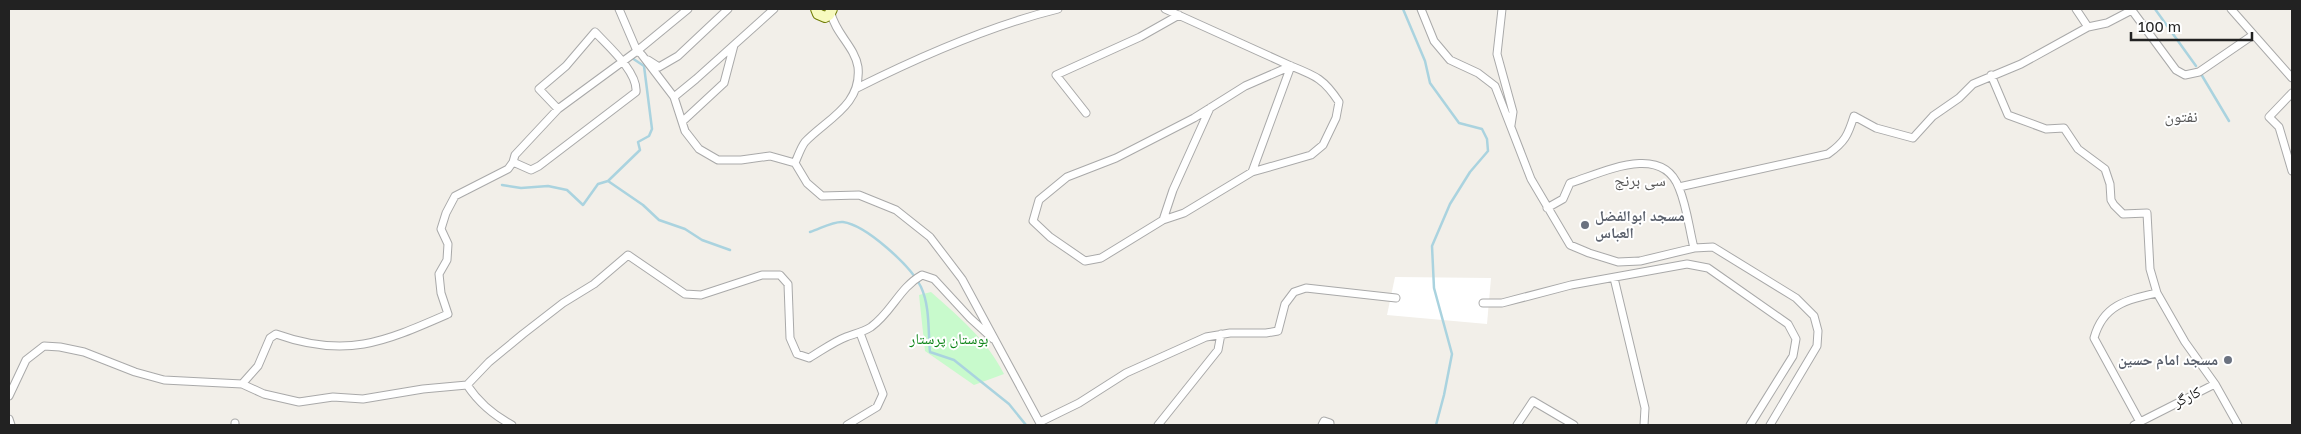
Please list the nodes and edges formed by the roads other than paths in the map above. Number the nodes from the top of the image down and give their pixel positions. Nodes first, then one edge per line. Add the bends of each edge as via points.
1 (619, 9) edge
2 (688, 9) edge
3 (728, 9) edge
4 (774, 9) edge
5 (1020, 9) edge
6 (1058, 9) edge
7 (1165, 9) edge
8 (1421, 9) edge
9 (1502, 9) edge
10 (2076, 9) edge
11 (2231, 9) edge
12 (2132, 10) edge
13 (822, 11) edge
14 (1179, 14) junction
15 (1018, 18) junction
16 (2088, 27) junction
17 (2253, 35) junction
18 (734, 45) junction
19 (639, 53) junction
20 (622, 60) junction
21 (1292, 66) junction
22 (1990, 75) junction
23 (2292, 78) edge
24 (857, 88) junction
25 (2292, 93) edge
26 (674, 97) junction
27 (1210, 108) junction
28 (558, 109) junction
29 (1086, 113) dead end
30 (683, 121) junction
31 (1510, 126) junction
32 (513, 162) junction
33 (795, 163) junction
34 (2292, 171) edge
35 (1252, 172) junction
36 (1679, 187) junction
37 (1547, 208) junction
38 (1163, 220) junction
39 (1694, 248) junction
40 (1614, 278) junction
41 (2157, 293) junction
42 (1396, 298) dead end
43 (1483, 303) dead end
44 (860, 333) junction
45 (1221, 334) junction
46 (993, 339) junction
47 (242, 384) junction
48 (2215, 384) junction
49 (467, 385) junction
50 (9, 396) edge
51 (9, 419) edge
52 (2137, 423) edge
53 (1042, 424) edge
54 (11, 425) edge
55 (512, 425) edge
56 (847, 425) edge
57 (1158, 425) edge
58 (1322, 425) edge
59 (1330, 425) edge
60 (1516, 425) edge
61 (1574, 425) edge
62 (1644, 425) edge
63 (1750, 425) edge
64 (1770, 425) edge
65 (2238, 425) edge

1 - 19 street
2 - 19 street
3 - 19 street via 678,56 659,67
4 - 18 street
5 - 15 street
6 - 15 street
7 - 14 street
8 - 31 street via 1434,41 1450,60 1478,73 1495,86
9 - 31 street via 1497,54 1513,112
10 - 16 street
11 - 17 street
12 - 16 street via 2107,23
12 - 17 street via 2176,70 2185,75 2199,72
13 - 24 street via 847,44 858,66
14 - 21 street
14 - 29 street via 1140,37 1056,75
15 - 24 street
16 - 22 street via 2021,64
17 - 23 street
18 - 26 street
18 - 30 street via 724,83
19 - 20 street
19 - 26 street
20 - 28 street
20 - 28 street via 595,32 566,66 539,89
20 - 32 street via 637,85 631,98 539,166 531,170
21 - 27 street via 1245,86
21 - 35 street
21 - 35 street via 1328,85 1339,102 1336,118 1323,145 1311,155
22 - 36 street via 1973,84 1933,116 1913,138 1876,128 1854,116 1841,145 1828,154
22 - 41 street via 2008,115 2046,129 2064,128 2078,149 2105,169 2114,205 2123,214 2147,214 2150,270
24 - 33 street via 846,107 804,144
25 - 34 street via 2269,116 2279,127
26 - 30 street
27 - 38 street
27 - 38 street via 1116,158 1068,177 1040,200 1033,221 1085,261 1101,258
28 - 32 street via 515,155
30 - 33 street via 685,131 699,150 718,160 770,156
31 - 37 street via 1531,179
32 - 47 street via 508,169 455,196 446,213 441,229 448,244 447,260 439,274 448,314 385,340 358,346 295,341 276,334 270,338 258,366
33 - 46 street via 807,183 822,196 859,196 896,210 930,237 962,279
35 - 38 street via 1184,213
36 - 37 street via 1668,170 1655,164 1634,162 1570,183 1563,199
36 - 39 street
37 - 39 street via 1570,245 1618,262 1640,261
39 - 64 street via 1713,247 1796,298 1814,316 1817,346
40 - 43 street via 1571,285 1502,303
40 - 62 street via 1644,408
40 - 63 street via 1687,264 1708,268 1788,324 1796,339 1793,356
41 - 48 street via 2185,342
41 - 52 street via 2123,302 2108,312 2098,325 2094,338
42 - 45 street via 1306,288 1294,292 1285,304 1278,331
44 - 46 street via 886,314 898,295 922,275 934,279
44 - 49 street via 846,337 809,358 797,354 790,338 788,284 780,274 762,275 701,295 685,294 628,255 594,284 523,334
44 - 56 street via 883,394 877,408
45 - 53 street via 1206,337 1126,373
45 - 57 street via 1218,350
46 - 53 street
47 - 49 street via 264,394 299,402 333,397 372,398
47 - 50 street via 164,380 84,352 44,346 26,360
48 - 52 street, کارگر
48 - 65 street
49 - 55 street via 477,400
51 - 54 street
58 - 59 street via 1324,420
60 - 61 street via 1533,401

